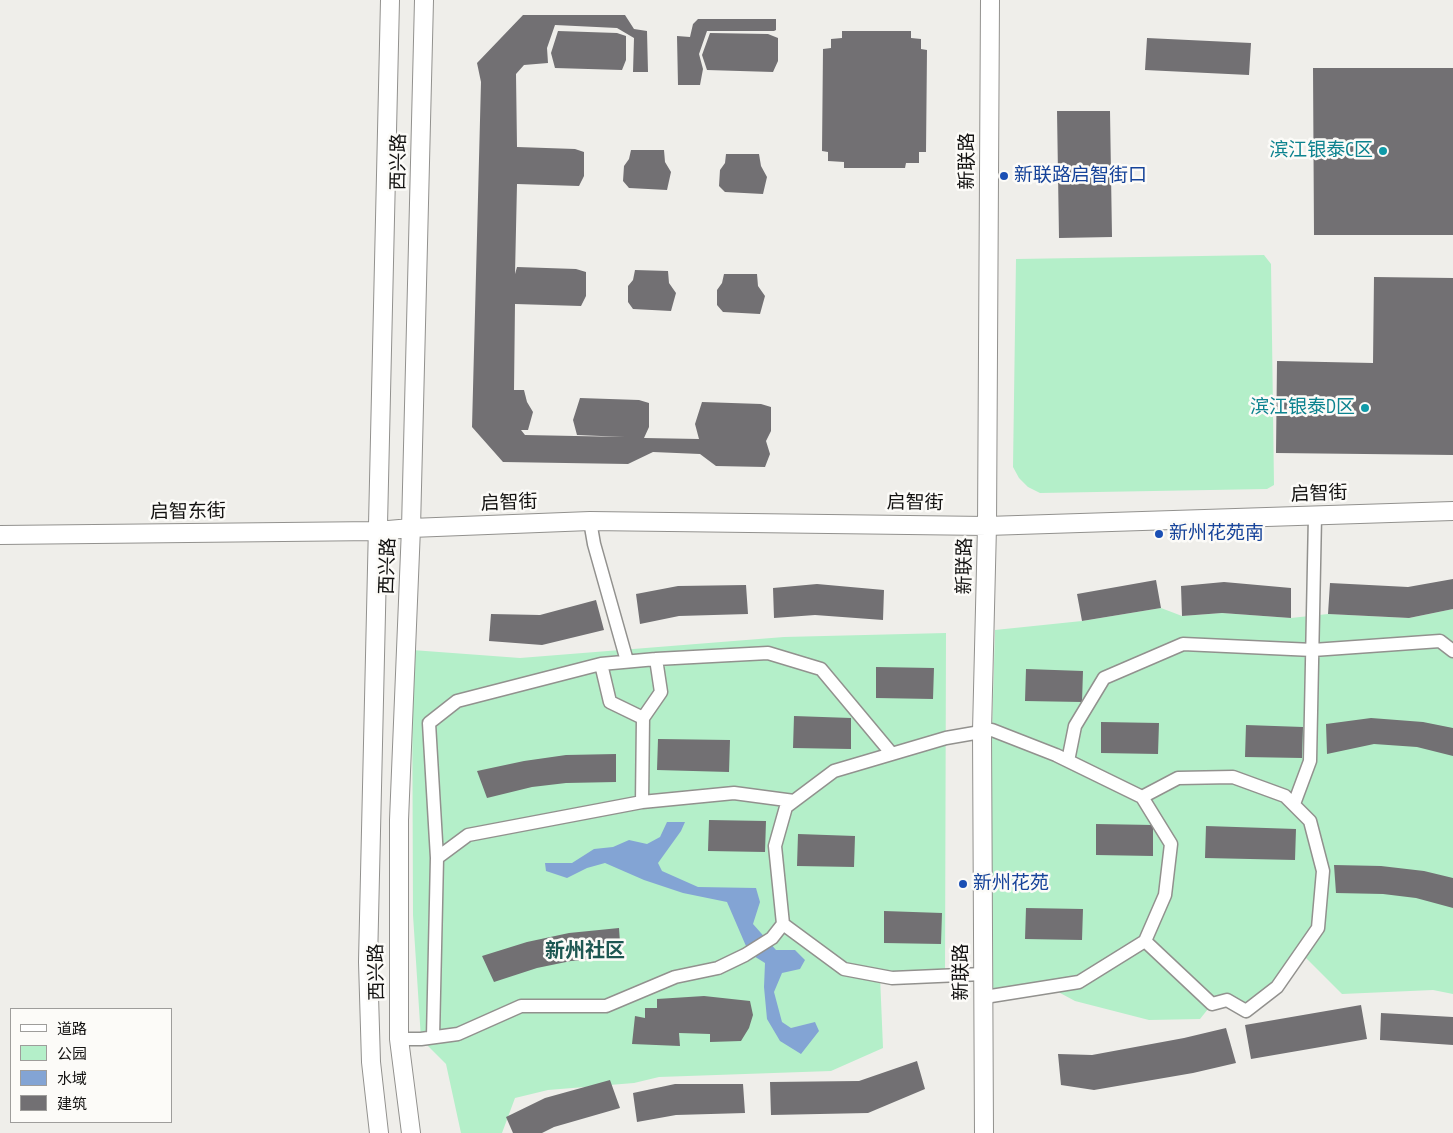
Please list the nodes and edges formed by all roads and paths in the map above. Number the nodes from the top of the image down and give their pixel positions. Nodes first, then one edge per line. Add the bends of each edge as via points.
1 (390, 0) edge
2 (424, 0) edge
3 (990, 0) edge
4 (1453, 511) edge
5 (1315, 516) junction
6 (590, 521) junction
7 (987, 526) junction
8 (411, 528) junction
9 (377, 531) junction
10 (0, 535) edge
11 (1313, 650) junction
12 (1453, 651) edge
13 (656, 659) junction
14 (628, 661) junction
15 (601, 664) junction
16 (643, 718) junction
17 (982, 731) junction
18 (892, 754) junction
19 (1068, 761) junction
20 (1142, 797) junction
21 (794, 801) junction
22 (642, 802) junction
23 (1294, 804) junction
24 (437, 858) junction
25 (783, 924) junction
26 (1145, 941) junction
27 (983, 974) junction
28 (983, 1001) junction
29 (433, 1037) junction
30 (399, 1039) junction
31 (379, 1133) edge
32 (411, 1133) edge
33 (984, 1133) edge

1 - 9 street, 西兴路
2 - 8 street, 西兴路
3 - 7 street, 新联路
4 - 5 street, 启智街
5 - 7 street, 启智街
5 - 11 street
6 - 7 street, 启智街
6 - 8 street, 启智街
6 - 14 street
7 - 17 street, 新联路
8 - 9 street, 启智街
8 - 30 street, 西兴路 via 399,820
9 - 10 street, 启智东街
9 - 31 street, 西兴路 via 368,962 371,1062
11 - 12 street via 1440,641
11 - 19 street via 1184,644 1104,678 1075,726
11 - 23 street via 1310,761
13 - 14 street
13 - 16 street via 662,692
13 - 18 street via 768,653 821,670
14 - 15 street
15 - 16 street via 610,702
15 - 24 street via 458,701 430,723
16 - 22 street
17 - 18 street
17 - 19 street via 992,730
17 - 27 street, 新联路
18 - 21 street via 834,771
19 - 20 street
20 - 23 street via 1178,778 1233,777 1285,796
20 - 26 street via 1171,844 1165,895
21 - 22 street via 734,793
21 - 25 street via 786,807 775,846
22 - 24 street via 468,835
23 - 26 street via 1310,821 1323,871 1318,928 1277,987 1246,1011 1227,1000 1212,1004
24 - 29 street
25 - 27 street via 844,969 892,978
25 - 29 street via 772,938 718,968 675,977 606,1006 521,1006 458,1034
26 - 28 street via 1079,982 991,996
27 - 28 street, 新联路
28 - 33 street, 新联路
29 - 30 street
30 - 32 street, 西兴路

